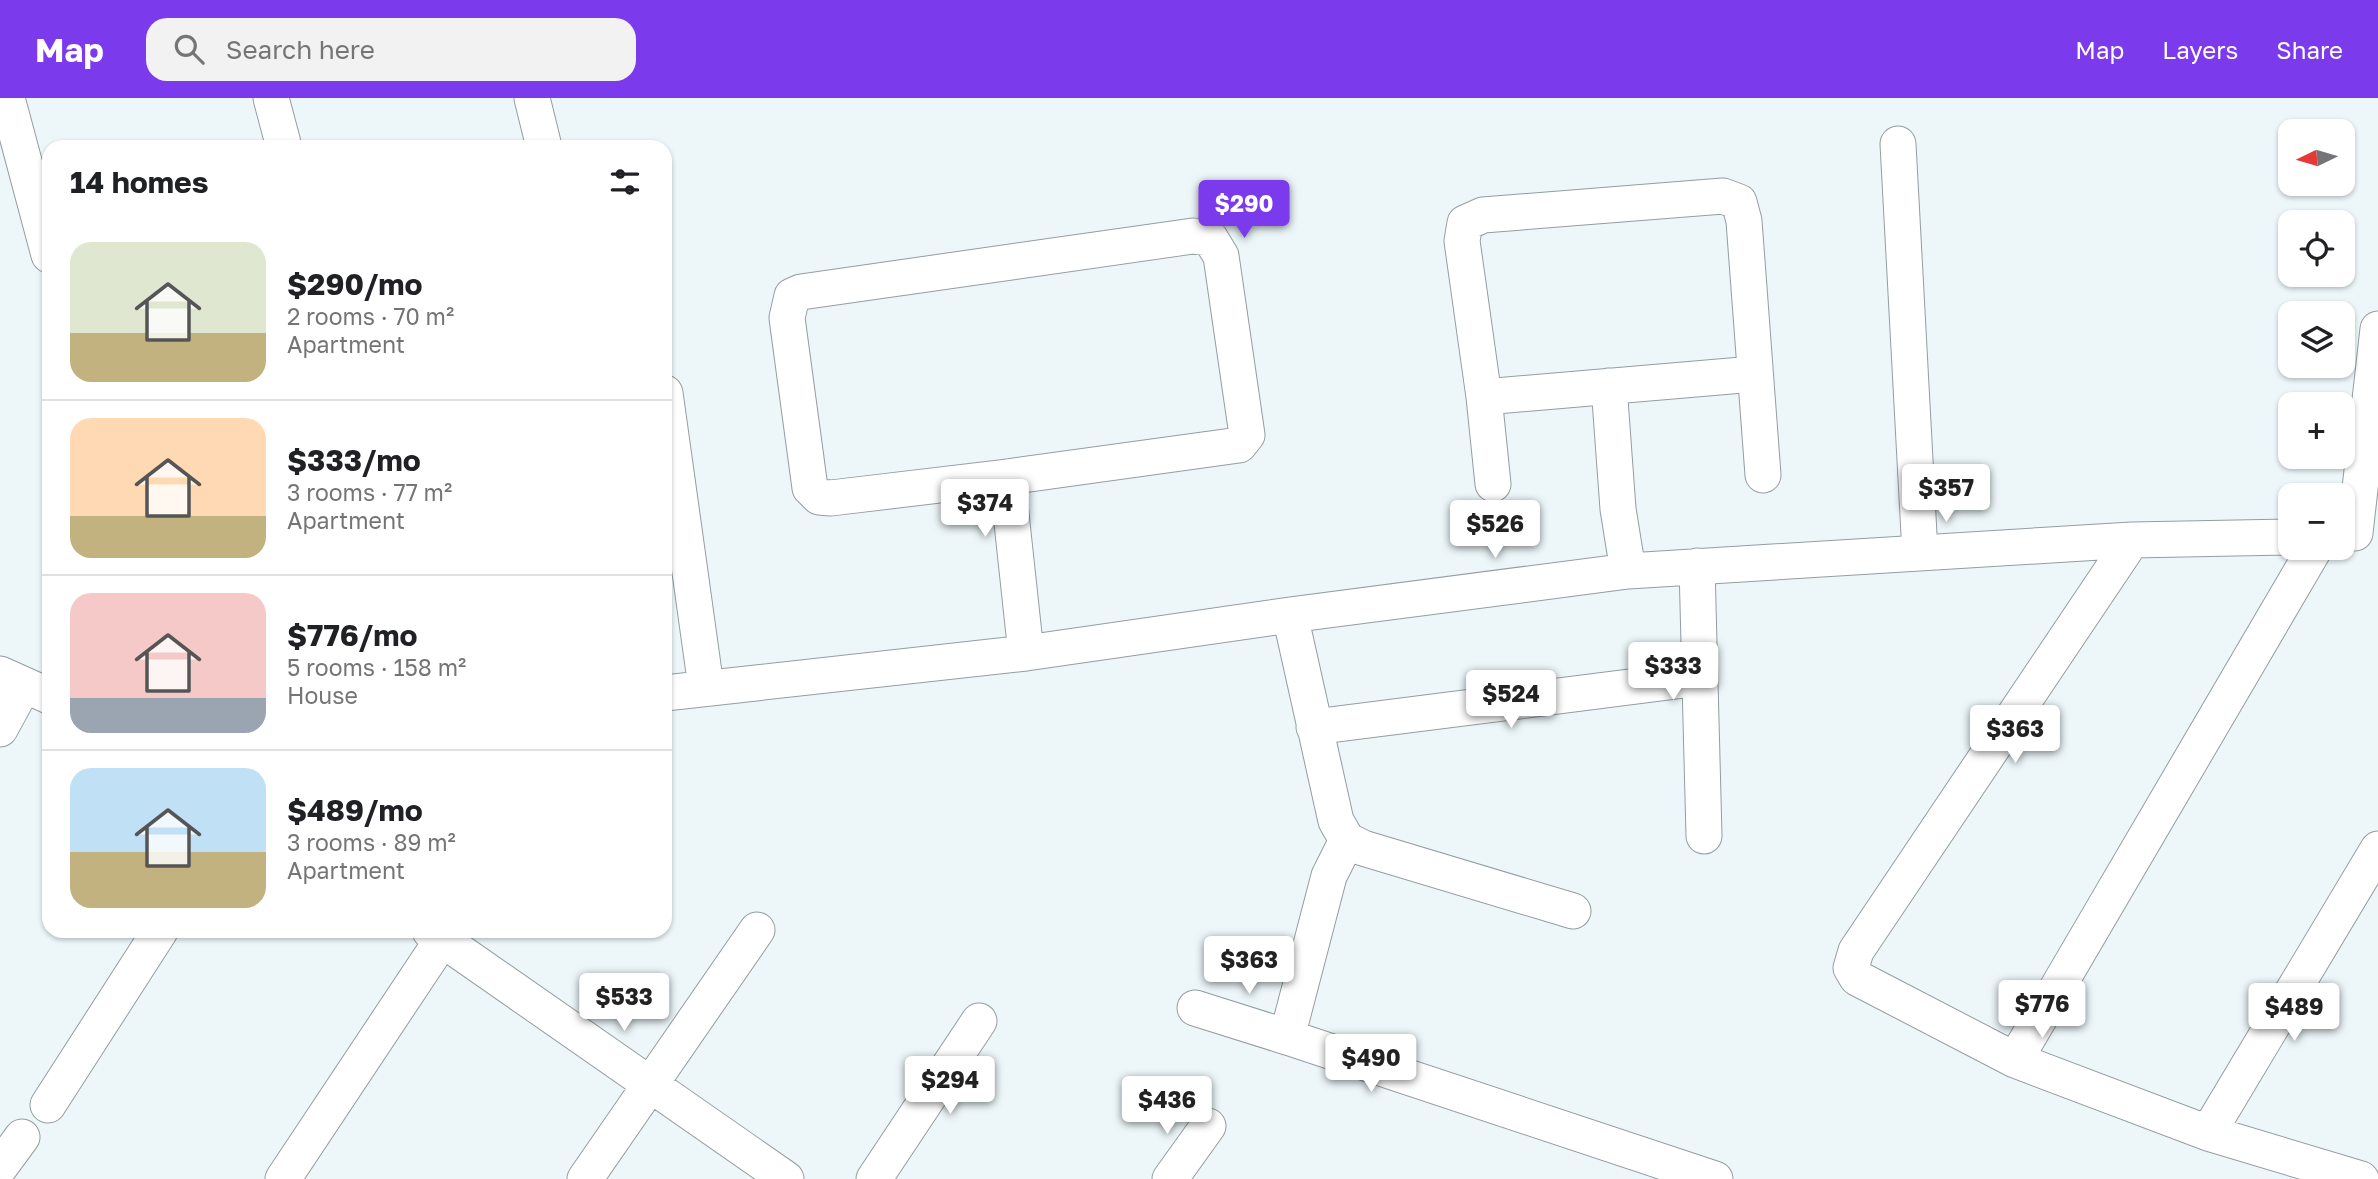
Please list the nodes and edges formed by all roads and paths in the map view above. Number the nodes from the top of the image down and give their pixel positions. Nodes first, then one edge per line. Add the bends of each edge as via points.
1 (7, 98) edge
2 (271, 98) edge
3 (532, 98) edge
4 (282, 140) edge
5 (542, 140) edge
6 (1898, 144) dead end
7 (42, 229) edge
8 (2378, 329) edge
9 (1754, 374) junction
10 (1609, 386) junction
11 (1484, 397) junction
12 (672, 443) edge
13 (1763, 475) dead end
14 (1007, 477) junction
15 (1493, 484) dead end
16 (2359, 535) edge
17 (2278, 537) edge
18 (2132, 541) junction
19 (1920, 553) junction
20 (2308, 560) edge
21 (1697, 566) junction
22 (1628, 571) junction
23 (1290, 615) junction
24 (1026, 653) junction
25 (1700, 677) junction
26 (24, 685) edge
27 (706, 687) junction
28 (672, 692) edge
29 (1314, 727) junction
30 (0, 729) edge
31 (1704, 836) dead end
32 (1347, 841) junction
33 (2378, 849) edge
34 (1573, 911) dead end
35 (757, 930) dead end
36 (155, 938) edge
37 (435, 938) edge
38 (439, 938) edge
39 (1195, 1008) dead end
40 (979, 1021) dead end
41 (1287, 1037) junction
42 (2015, 1060) junction
43 (649, 1085) junction
44 (48, 1105) dead end
45 (1208, 1126) dead end
46 (2208, 1133) junction
47 (22, 1137) dead end
48 (0, 1167) edge
49 (283, 1179) edge
50 (585, 1179) edge
51 (786, 1179) edge
52 (874, 1179) edge
53 (1170, 1179) edge
54 (1715, 1179) edge
55 (2361, 1179) edge

1 - 7 street
2 - 4 street
3 - 5 street
6 - 19 street
8 - 16 street
9 - 10 street
9 - 11 street via 1739,202 1723,196 1483,215 1465,223 1462,241
9 - 13 street
10 - 11 street
10 - 22 street via 1618,509
11 - 15 street
12 - 27 street
14 - 14 street via 1239,445 1247,435 1221,256 1210,238 1193,236 792,296 787,318 792,357 810,488 819,497
14 - 24 street
17 - 18 street
18 - 19 street
18 - 42 street via 1856,951 1851,968 1857,978
19 - 21 street
20 - 42 street
21 - 22 street
21 - 25 street
22 - 23 street
23 - 24 street
23 - 29 street
24 - 27 street
25 - 29 street
25 - 31 street
26 - 30 street
27 - 28 street
29 - 32 street via 1335,821
32 - 34 street
32 - 41 street via 1329,876
33 - 46 street
35 - 43 street
36 - 44 street
37 - 49 street
38 - 43 street
39 - 41 street
40 - 52 street
41 - 54 street
42 - 46 street
43 - 50 street
43 - 51 street
45 - 53 street
46 - 55 street
47 - 48 street

